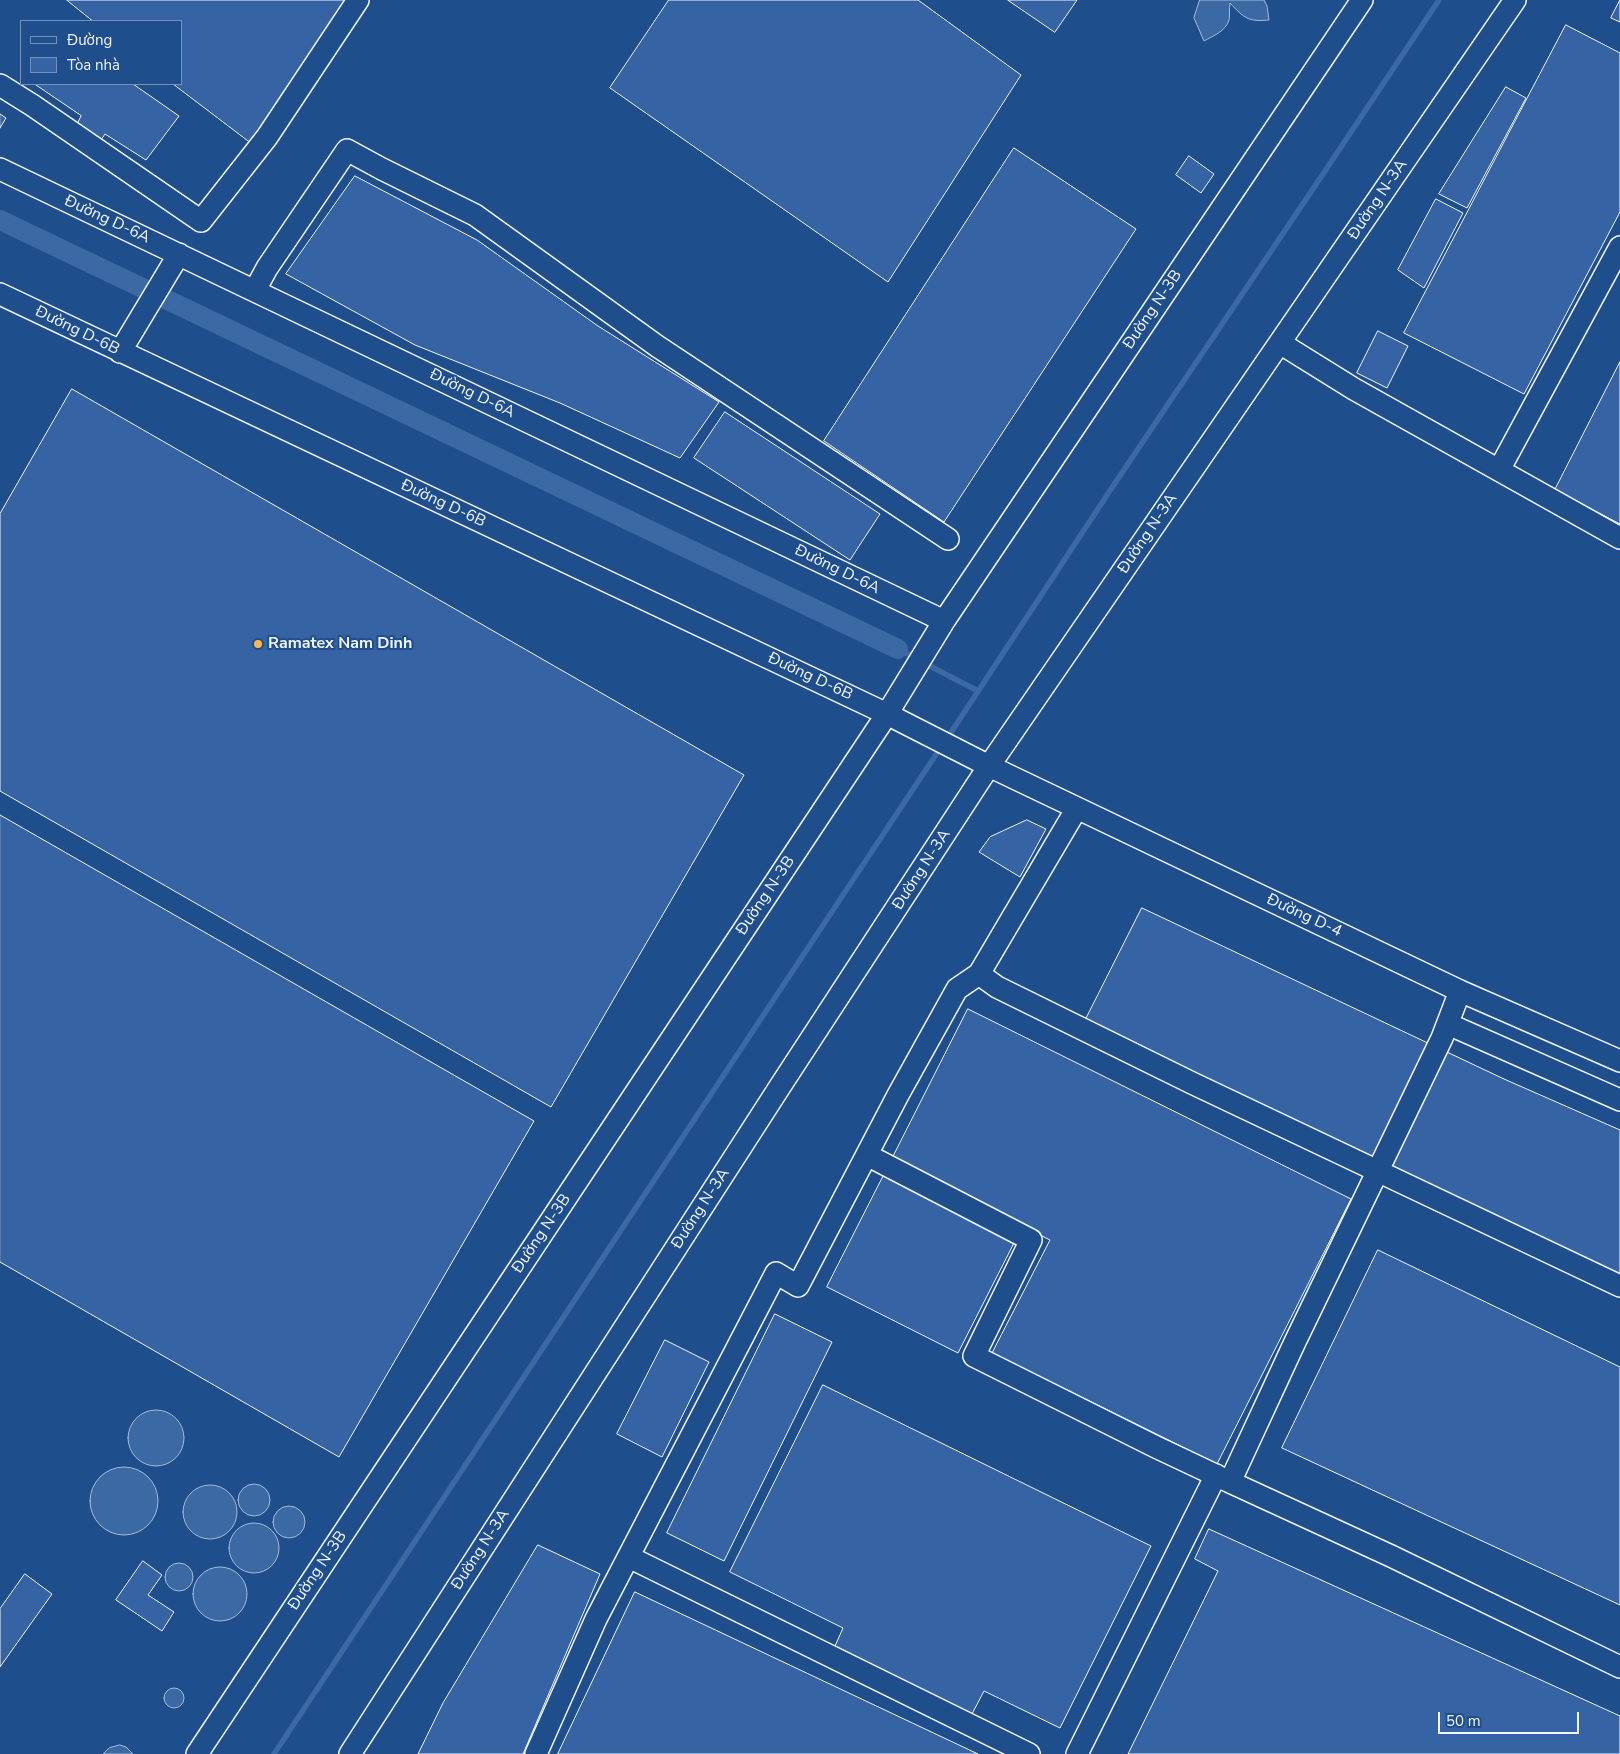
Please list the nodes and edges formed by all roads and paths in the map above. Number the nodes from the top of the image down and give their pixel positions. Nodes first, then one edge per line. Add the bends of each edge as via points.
1 (358, 0) edge
2 (1362, 0) edge
3 (1515, 0) edge
4 (0, 86) edge
5 (0, 169) edge
6 (1620, 247) edge
7 (179, 254) junction
8 (255, 290) junction
9 (0, 294) edge
10 (1280, 343) junction
11 (120, 352) junction
12 (1499, 470) junction
13 (1620, 538) edge
14 (948, 539) dead end
15 (944, 620) junction
16 (887, 714) junction
17 (924, 733) joint
18 (989, 766) junction
19 (1077, 808) junction
20 (979, 974) junction
21 (1460, 991) junction
22 (1448, 1024) junction
23 (1620, 1061) edge
24 (1620, 1100) edge
25 (867, 1155) junction
26 (1378, 1171) junction
27 (1620, 1286) edge
28 (1223, 1478) junction
29 (629, 1556) junction
30 (1620, 1667) edge
31 (197, 1754) edge
32 (350, 1754) edge
33 (536, 1754) edge
34 (1029, 1754) edge
35 (1078, 1754) edge

1 - 4 street via 267,137 201,221
2 - 15 street, Đường N-3B
3 - 10 street, Đường N-3A
5 - 7 street, Đường D-6A
6 - 12 street
7 - 8 street, Đường D-6A
7 - 11 street
8 - 14 street via 347,150 475,215 657,346
8 - 15 street, Đường D-6A
9 - 11 street, Đường D-6B
10 - 12 street
10 - 18 street, Đường N-3A
11 - 16 street, Đường D-6B
12 - 13 street
15 - 16 street, Đường N-3B
16 - 17 street, Đường D-6B
16 - 31 street, Đường N-3B
17 - 18 street, Đường D-4
18 - 19 street, Đường D-4
18 - 32 street, Đường N-3A
19 - 20 street
19 - 21 street, Đường D-4
20 - 25 street via 957,988
20 - 26 street via 997,987
21 - 22 street
21 - 23 street, Đường D-4
22 - 24 street
22 - 26 street
25 - 28 street via 1031,1240 974,1356
25 - 29 street via 798,1286 776,1273
26 - 27 street
26 - 28 street via 1298,1335
28 - 30 street
28 - 35 street
29 - 33 street via 596,1619
29 - 34 street

